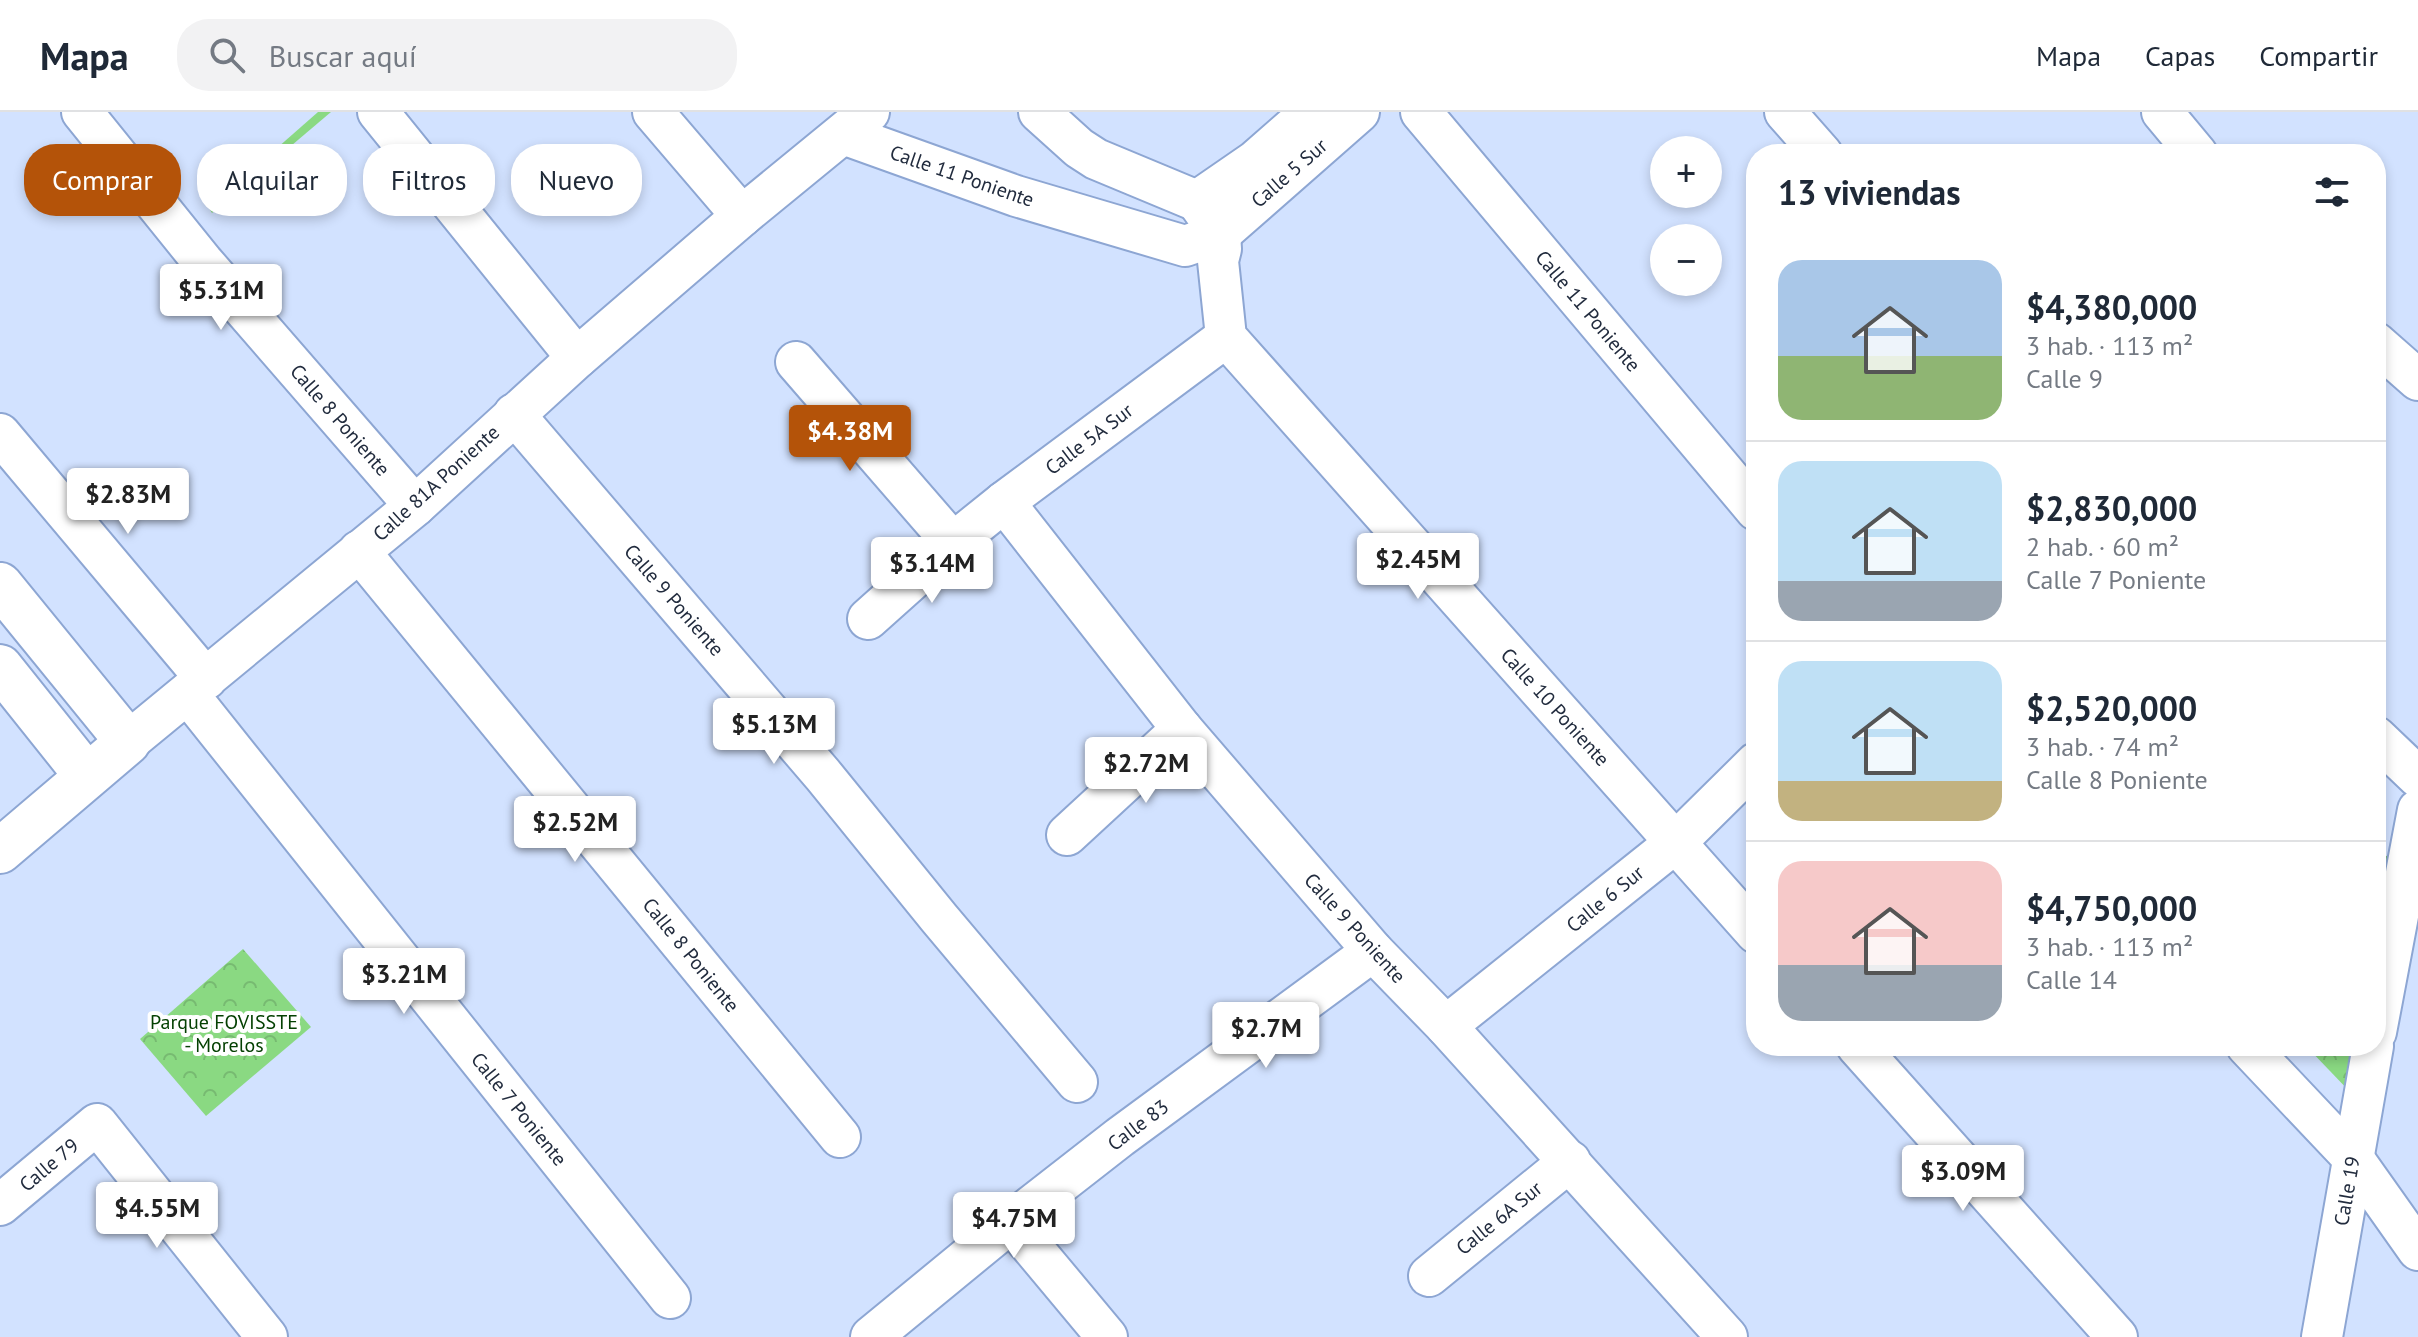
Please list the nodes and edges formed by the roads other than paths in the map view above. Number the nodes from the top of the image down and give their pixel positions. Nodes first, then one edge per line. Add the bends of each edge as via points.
1 (82, 112) edge
2 (378, 112) edge
3 (653, 112) edge
4 (1039, 112) edge
5 (1311, 112) edge
6 (1359, 112) edge
7 (1421, 112) edge
8 (1785, 112) edge
9 (2162, 112) edge
10 (856, 123) edge
11 (1813, 144) edge
12 (2189, 144) edge
13 (1197, 201) junction
14 (742, 216) junction
15 (1220, 234) junction
16 (1226, 337) junction
17 (2386, 352) edge
18 (577, 358) junction
19 (796, 362) dead end
20 (2418, 380) edge
21 (514, 414) junction
22 (0, 434) edge
23 (1746, 498) edge
24 (1004, 502) junction
25 (415, 506) junction
26 (953, 543) junction
27 (359, 551) junction
28 (0, 585) edge
29 (868, 619) dead end
30 (0, 667) edge
31 (197, 686) junction
32 (1182, 729) junction
33 (128, 742) junction
34 (2386, 747) edge
35 (1746, 773) edge
36 (87, 776) junction
37 (2418, 777) edge
38 (2418, 810) edge
39 (1067, 835) dead end
40 (1675, 843) junction
41 (0, 851) edge
42 (1746, 922) edge
43 (2406, 943) edge
44 (1373, 951) junction
45 (2386, 1002) edge
46 (1446, 1026) junction
47 (1866, 1056) edge
48 (2256, 1056) edge
49 (2371, 1056) edge
50 (1077, 1082) dead end
51 (840, 1137) dead end
52 (2353, 1158) junction
53 (1570, 1161) junction
54 (0, 1205) edge
55 (1011, 1222) junction
56 (2418, 1250) edge
57 (1429, 1276) dead end
58 (670, 1298) dead end
59 (267, 1337) edge
60 (871, 1337) edge
61 (1107, 1337) edge
62 (1727, 1337) edge
63 (2117, 1337) edge
64 (2322, 1337) edge

1 - 25 street, Calle 8 Poniente via 203,262
2 - 18 street
3 - 14 street
4 - 13 street via 1096,159
5 - 13 street, Calle 5 Sur via 1255,161
6 - 15 street, Calle 5 Sur
7 - 23 street, Calle 11 Poniente
8 - 11 street
9 - 12 street
10 - 14 street, Calle 81A Poniente
10 - 15 street, Calle 11 Poniente via 1016,196 1185,246
13 - 15 street
14 - 18 street, Calle 81A Poniente
15 - 16 street
16 - 24 street, Calle 5A Sur
16 - 40 street, Calle 10 Poniente
17 - 20 street
18 - 21 street, Calle 81A Poniente
19 - 26 street
21 - 25 street, Calle 81A Poniente
21 - 50 street, Calle 9 Poniente
22 - 31 street, Calle 7 Poniente
24 - 26 street, Calle 5A Sur
24 - 32 street, Calle 9 Poniente
25 - 27 street, Calle 81A Poniente
26 - 29 street, Calle 5A Sur
27 - 31 street, Calle 81A Poniente
27 - 51 street, Calle 8 Poniente
28 - 33 main road
30 - 36 main road
31 - 33 street, Calle 81A Poniente
31 - 58 street, Calle 7 Poniente
32 - 39 street
32 - 44 street, Calle 9 Poniente
33 - 36 main road, Calle 81A Poniente
34 - 37 street
35 - 40 street, Calle 6 Sur
36 - 41 main road, Calle 81A Poniente
38 - 43 street
40 - 42 street, Calle 10 Poniente
40 - 46 street, Calle 6 Sur
43 - 45 street
44 - 46 street, Calle 9 Poniente
44 - 55 street, Calle 83
46 - 53 street, Calle 9 Poniente
47 - 63 street
48 - 52 street
49 - 52 street, Calle 19
52 - 56 street
52 - 64 street, Calle 19
53 - 57 street, Calle 6A Sur
53 - 62 street, Calle 9 Poniente
54 - 59 street, Calle 79 via 97,1124
55 - 60 street, Calle 83
55 - 61 street

